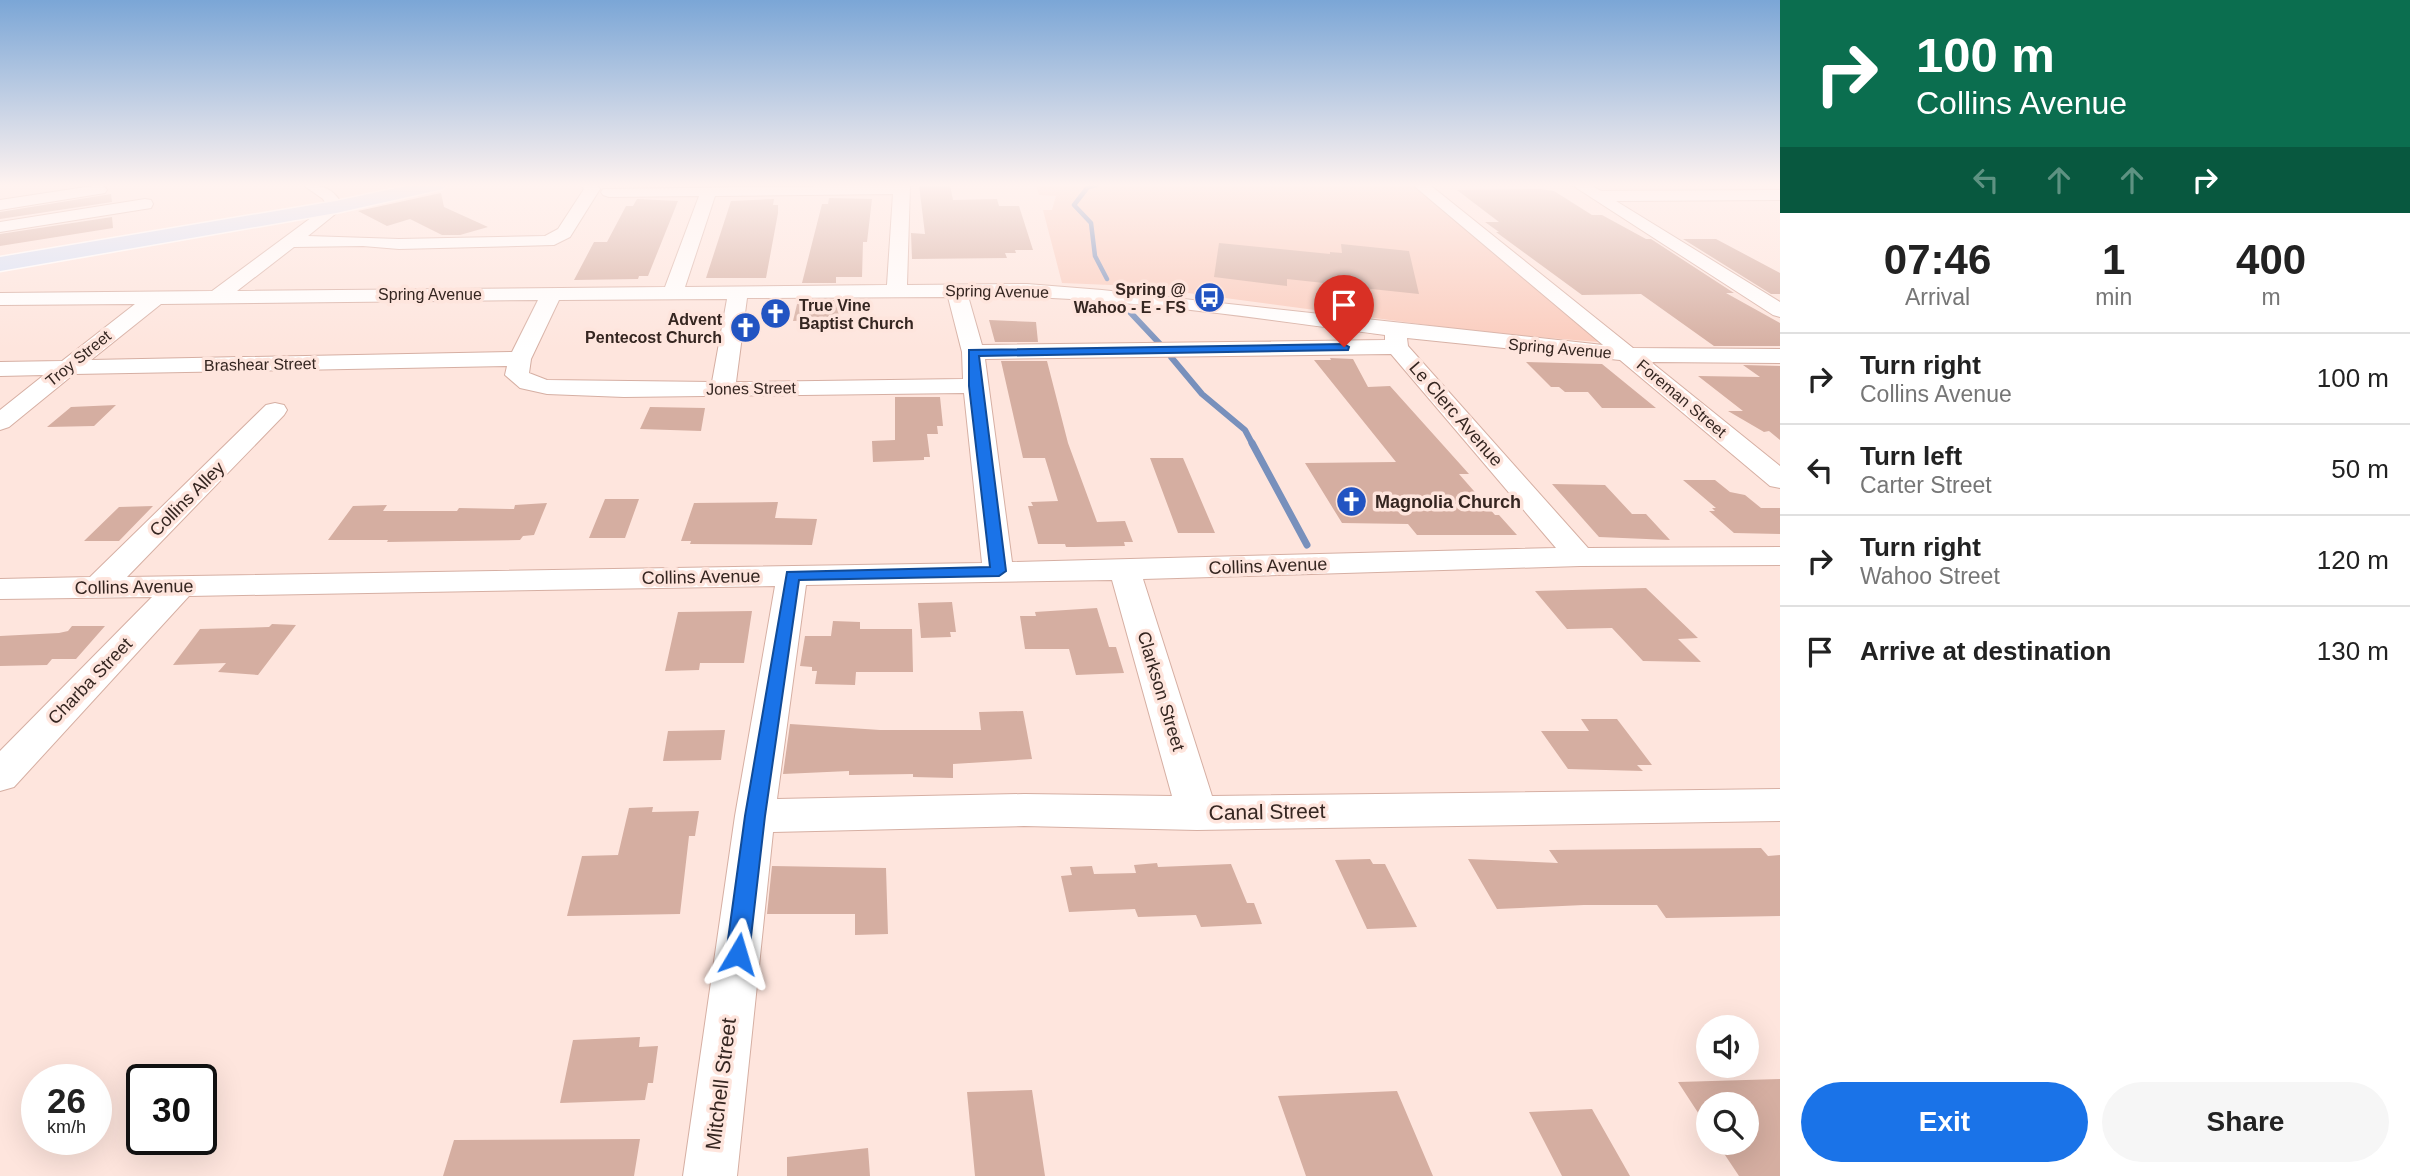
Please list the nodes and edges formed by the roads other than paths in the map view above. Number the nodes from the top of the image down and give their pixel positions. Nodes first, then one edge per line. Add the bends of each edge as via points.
1 (110, 240) edge
2 (121, 240) edge
3 (292, 240) edge
4 (550, 240) edge
5 (691, 240) edge
6 (899, 240) edge
7 (1485, 240) edge
8 (1667, 240) edge
9 (290, 242) junction
10 (0, 255) edge
11 (0, 264) edge
12 (956, 289) junction
13 (897, 290) junction
14 (738, 291) junction
15 (673, 292) junction
16 (552, 293) junction
17 (158, 296) junction
18 (218, 296) junction
19 (0, 299) edge
20 (1780, 311) edge
21 (1396, 339) junction
22 (973, 352) junction
23 (1629, 354) junction
24 (1780, 356) edge
25 (520, 359) junction
26 (0, 369) edge
27 (64, 369) junction
28 (975, 386) junction
29 (723, 388) junction
30 (275, 411) dead end
31 (0, 422) edge
32 (1780, 480) edge
33 (1780, 556) edge
34 (1580, 557) junction
35 (1125, 570) junction
36 (999, 571) junction
37 (792, 575) junction
38 (99, 587) junction
39 (179, 587) junction
40 (0, 589) edge
41 (0, 775) edge
42 (1780, 805) edge
43 (1197, 813) junction
44 (755, 816) junction
45 (710, 1176) edge

1 - 10 main road
2 - 11 main road
3 - 9 street
4 - 9 street
5 - 15 street
6 - 13 street
7 - 23 street, Foreman Street
8 - 20 street
9 - 18 street
12 - 13 street, Spring Avenue
12 - 21 street, Spring Avenue via 1100,294
12 - 22 street
13 - 14 street, Spring Avenue
14 - 15 street, Spring Avenue
14 - 29 street
15 - 16 street, Spring Avenue
16 - 18 street, Spring Avenue
16 - 25 street
17 - 18 street, Spring Avenue
17 - 19 street, Spring Avenue
17 - 27 street, Troy Street
21 - 22 street
21 - 23 street, Spring Avenue
21 - 34 street, Le Clerc Avenue
22 - 28 street
23 - 24 street, Spring Avenue
23 - 32 street, Foreman Street
25 - 27 street, Brashear Street
25 - 29 street, Jones Street via 517,375 547,387
26 - 27 street, Brashear Street
27 - 31 street, Troy Street
28 - 29 street, Jones Street
28 - 36 street
30 - 38 street, Collins Alley
33 - 34 street, Collins Avenue
34 - 35 street, Collins Avenue
35 - 36 street, Collins Avenue
35 - 43 street, Clarkson Street
36 - 37 street, Collins Avenue
37 - 39 street, Collins Avenue
37 - 44 street, Mitchell Street
38 - 39 street, Collins Avenue
38 - 40 street, Collins Avenue
39 - 41 street, Charba Street
42 - 43 street, Canal Street
43 - 44 street, Canal Street via 1024,810
44 - 45 street, Mitchell Street

